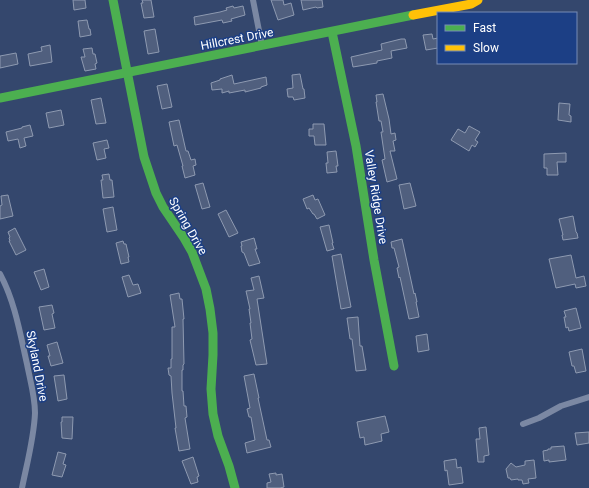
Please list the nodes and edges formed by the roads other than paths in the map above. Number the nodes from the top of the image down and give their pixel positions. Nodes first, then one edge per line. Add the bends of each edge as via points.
1 (113, 0) edge
2 (253, 0) edge
3 (478, 0) edge
4 (332, 32) junction
5 (262, 46) junction
6 (127, 73) junction
7 (0, 98) edge
8 (0, 274) edge
9 (394, 366) dead end
10 (589, 397) edge
11 (523, 424) dead end
12 (22, 488) edge
13 (235, 488) edge

1 - 6 street, Spring Drive
2 - 5 street
3 - 4 street, Hillcrest Drive
4 - 5 street, Hillcrest Drive
4 - 9 street, Valley Ridge Drive via 356,146
5 - 6 street, Hillcrest Drive
6 - 7 street, Hillcrest Drive
6 - 13 street, Spring Drive via 151,180 163,207 192,252 206,289 213,333 213,414
8 - 12 street, Skyland Drive via 16,312 35,411
10 - 11 street via 561,406

